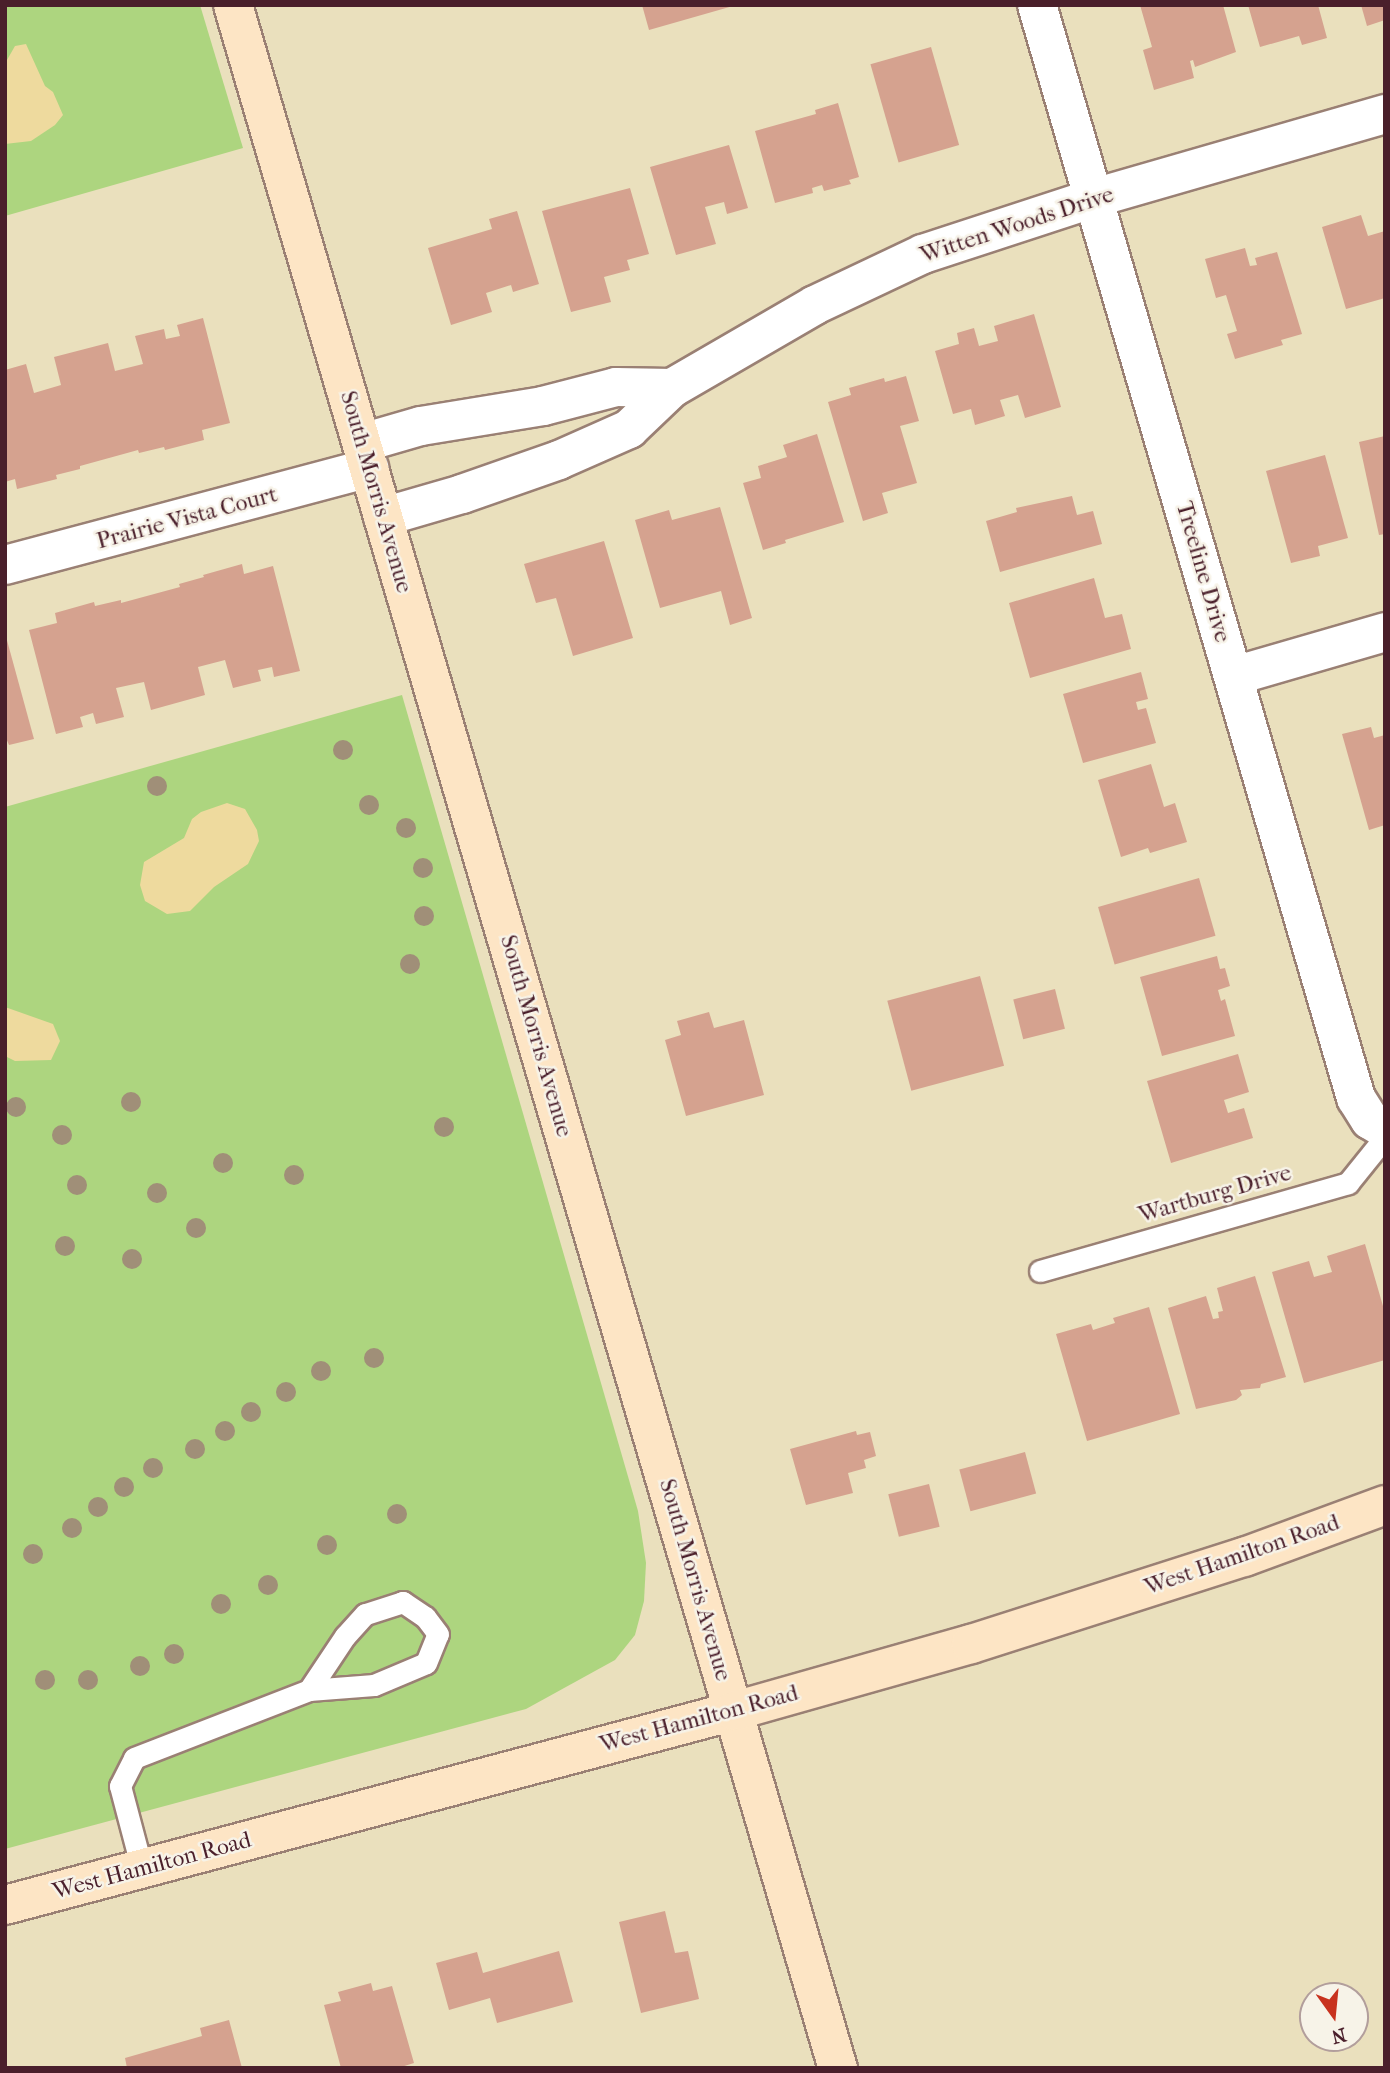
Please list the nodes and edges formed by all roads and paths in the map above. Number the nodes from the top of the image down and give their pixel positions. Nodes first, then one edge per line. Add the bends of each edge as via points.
1 (233, 5) edge
2 (1037, 5) edge
3 (1385, 114) edge
4 (1094, 198) junction
5 (672, 388) junction
6 (365, 456) junction
7 (383, 517) junction
8 (5, 565) edge
9 (1385, 632) edge
10 (1234, 676) junction
11 (1385, 1129) edge
12 (1385, 1137) edge
13 (1040, 1271) dead end
14 (1385, 1505) edge
15 (309, 1690) junction
16 (734, 1711) junction
17 (142, 1869) junction
18 (5, 1905) edge
19 (838, 2068) edge

1 - 6 street, South Morris Avenue
2 - 4 street, Treeline Drive
3 - 4 street, Witten Woods Drive
4 - 5 street, Witten Woods Drive via 923,254 815,306
4 - 10 street, Treeline Drive
5 - 6 street via 616,387 543,406 421,426
5 - 7 street, Witten Woods Drive via 629,429 462,495
6 - 7 street, South Morris Avenue
6 - 8 street, Prairie Vista Court
7 - 16 street, South Morris Avenue
9 - 10 street
10 - 11 street, Treeline Drive via 1356,1098 1370,1120
12 - 13 lane, Wartburg Drive via 1348,1183
14 - 16 street, West Hamilton Road via 1052,1619
15 - 15 lane via 374,1685 426,1663 438,1634 404,1602 365,1614
15 - 17 lane via 134,1758 120,1786
16 - 17 street, West Hamilton Road
16 - 19 street, South Morris Avenue
17 - 18 street, West Hamilton Road

